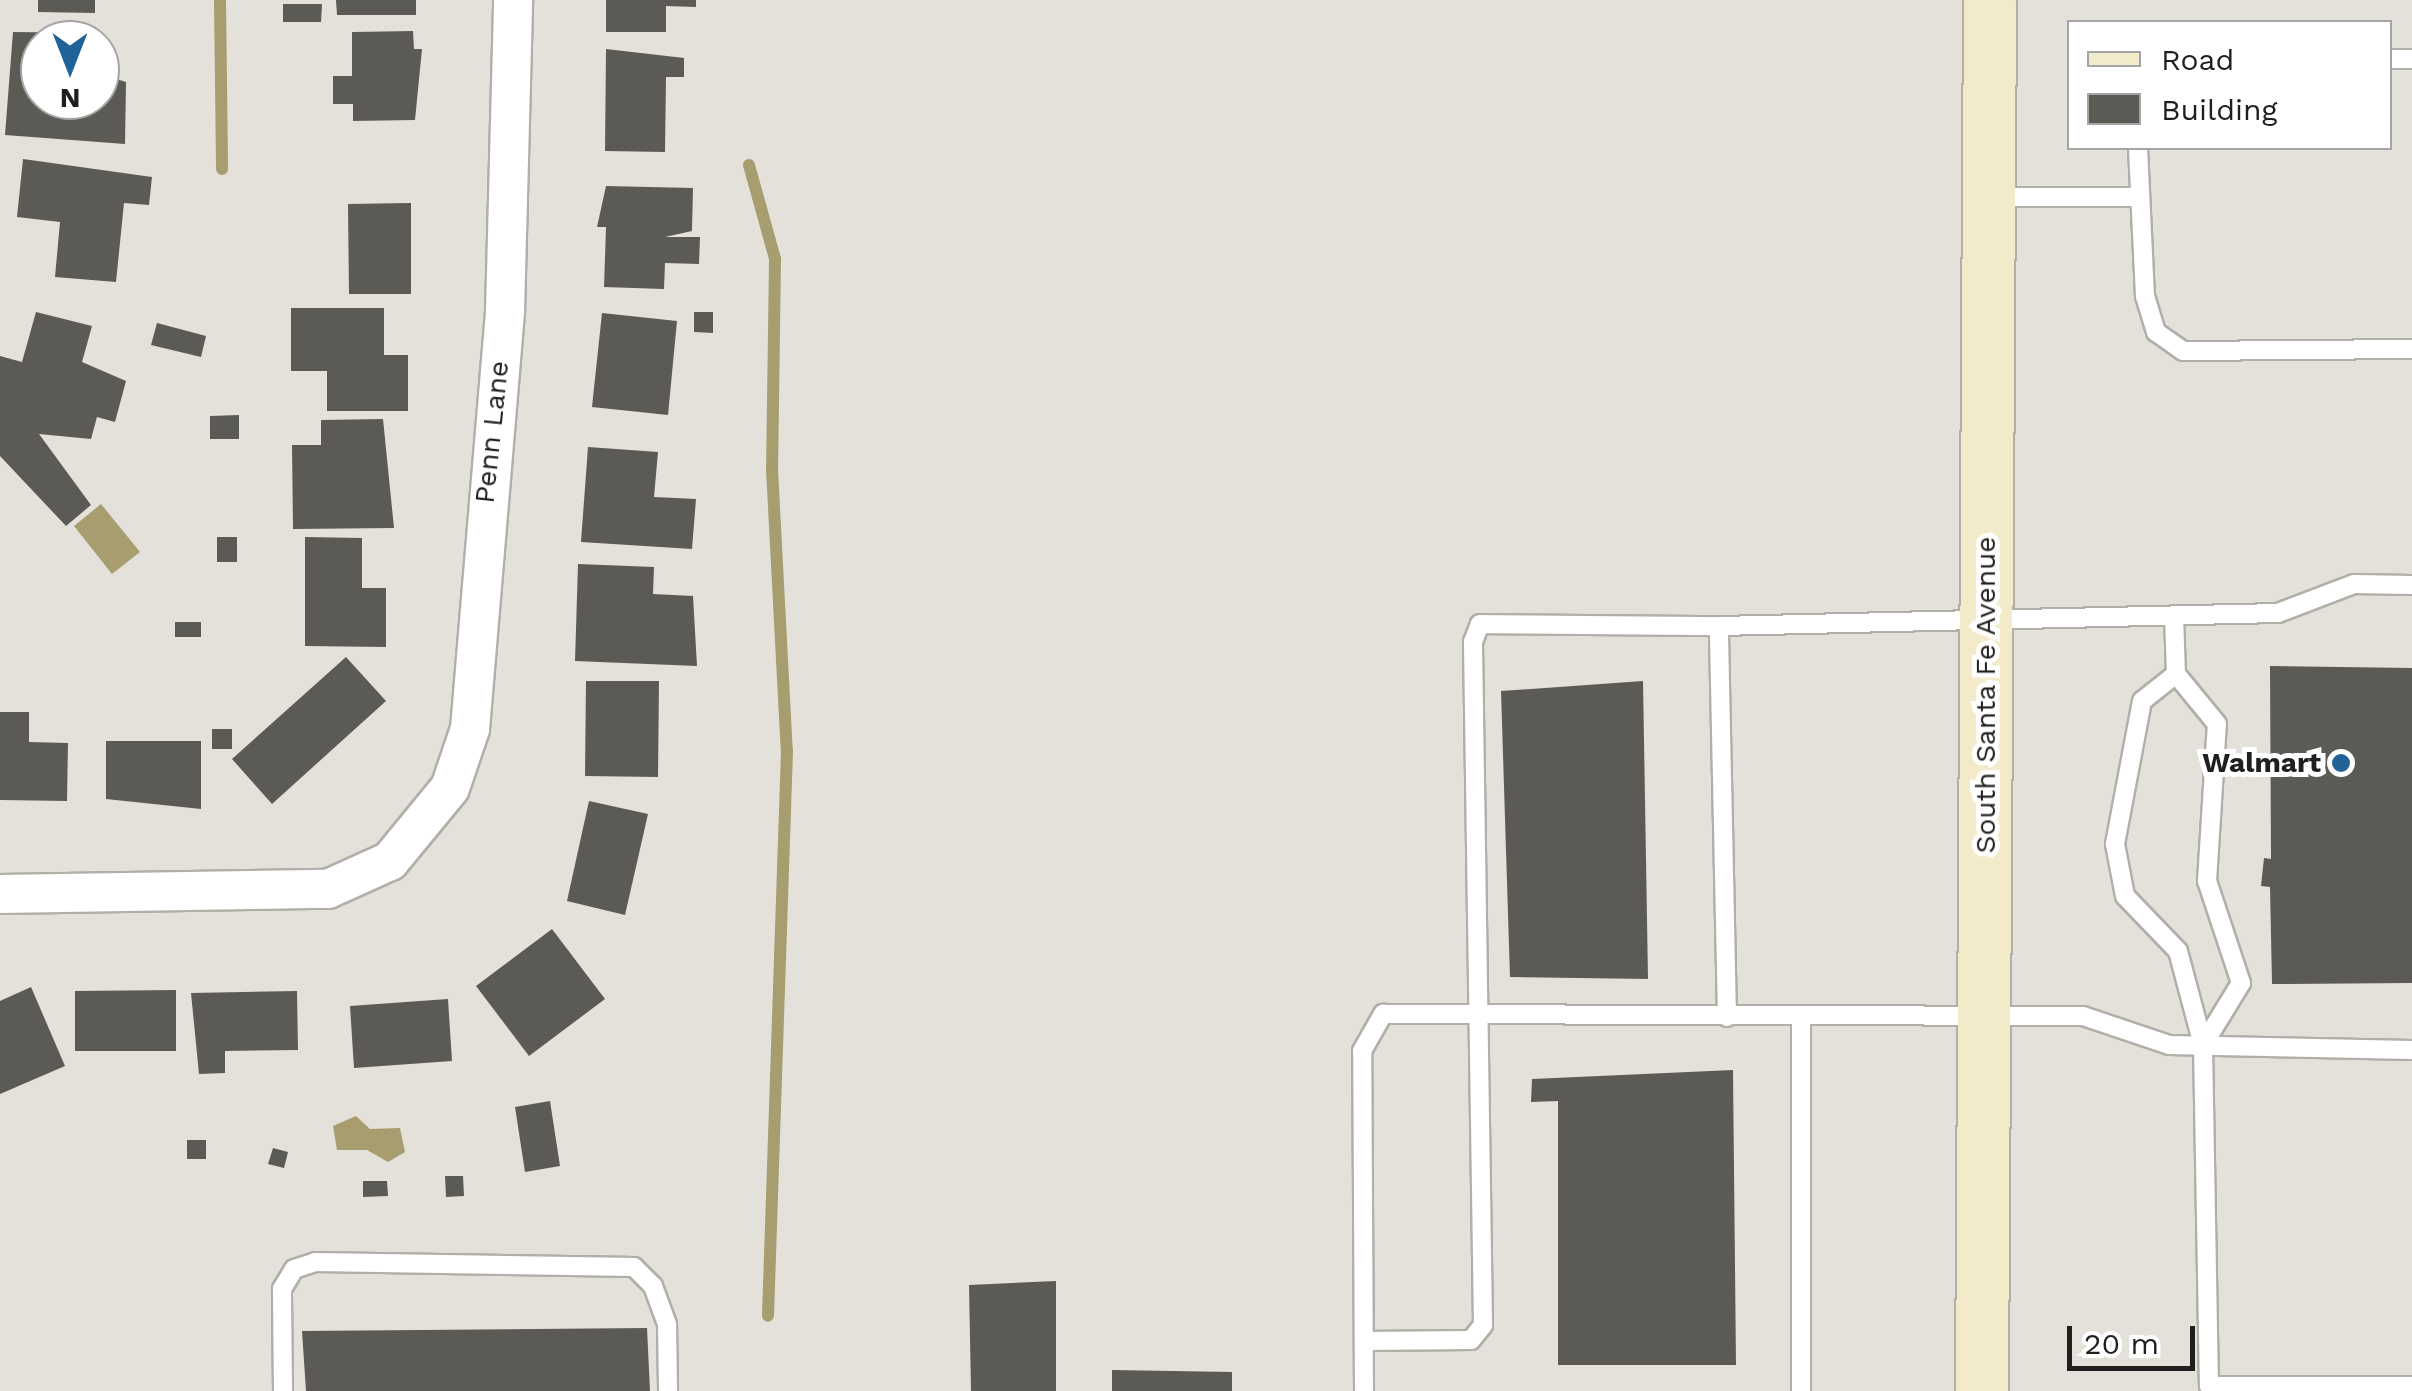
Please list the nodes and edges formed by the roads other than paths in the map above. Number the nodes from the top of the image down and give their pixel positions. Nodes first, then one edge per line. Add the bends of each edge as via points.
1 (514, 0) edge
2 (1990, 0) edge
3 (2138, 150) edge
4 (1988, 197) junction
5 (2138, 197) junction
6 (2412, 348) edge
7 (2412, 585) edge
8 (2174, 615) junction
9 (1986, 620) junction
10 (1719, 626) junction
11 (2176, 674) junction
12 (0, 894) edge
13 (1479, 1014) junction
14 (1727, 1017) junction
15 (1800, 1018) junction
16 (1984, 1020) junction
17 (2203, 1045) junction
18 (2412, 1050) edge
19 (1364, 1341) junction
20 (2412, 1386) edge
21 (2208, 1388) edge
22 (283, 1391) edge
23 (668, 1391) edge
24 (1364, 1391) edge
25 (1801, 1391) edge
26 (1982, 1391) edge

1 - 12 street, Penn Lane via 511,213 470,729 450,788 407,846 359,878 276,896
2 - 4 main road, South Santa Fe Avenue
3 - 5 lane
4 - 5 lane
4 - 9 main road, South Santa Fe Avenue
5 - 6 lane via 2145,296 2156,332 2183,351
7 - 8 lane via 2354,584 2278,613
8 - 9 lane
8 - 11 lane
9 - 10 lane
9 - 16 main road, South Santa Fe Avenue
10 - 13 lane via 1480,624 1473,642
10 - 14 lane
11 - 17 lane via 2217,724 2207,881 2241,983
11 - 17 lane via 2142,701 2116,844 2126,896 2178,951
13 - 14 lane
13 - 19 lane via 1383,1014 1367,1032
13 - 19 lane via 1483,1325 1471,1340
14 - 15 lane
15 - 16 lane
15 - 25 lane
16 - 17 lane via 2083,1016 2169,1045
16 - 26 main road, South Santa Fe Avenue
17 - 18 lane
17 - 21 lane
19 - 24 lane
20 - 21 lane
22 - 23 lane via 282,1288 294,1269 315,1262 634,1267 653,1286 667,1324

